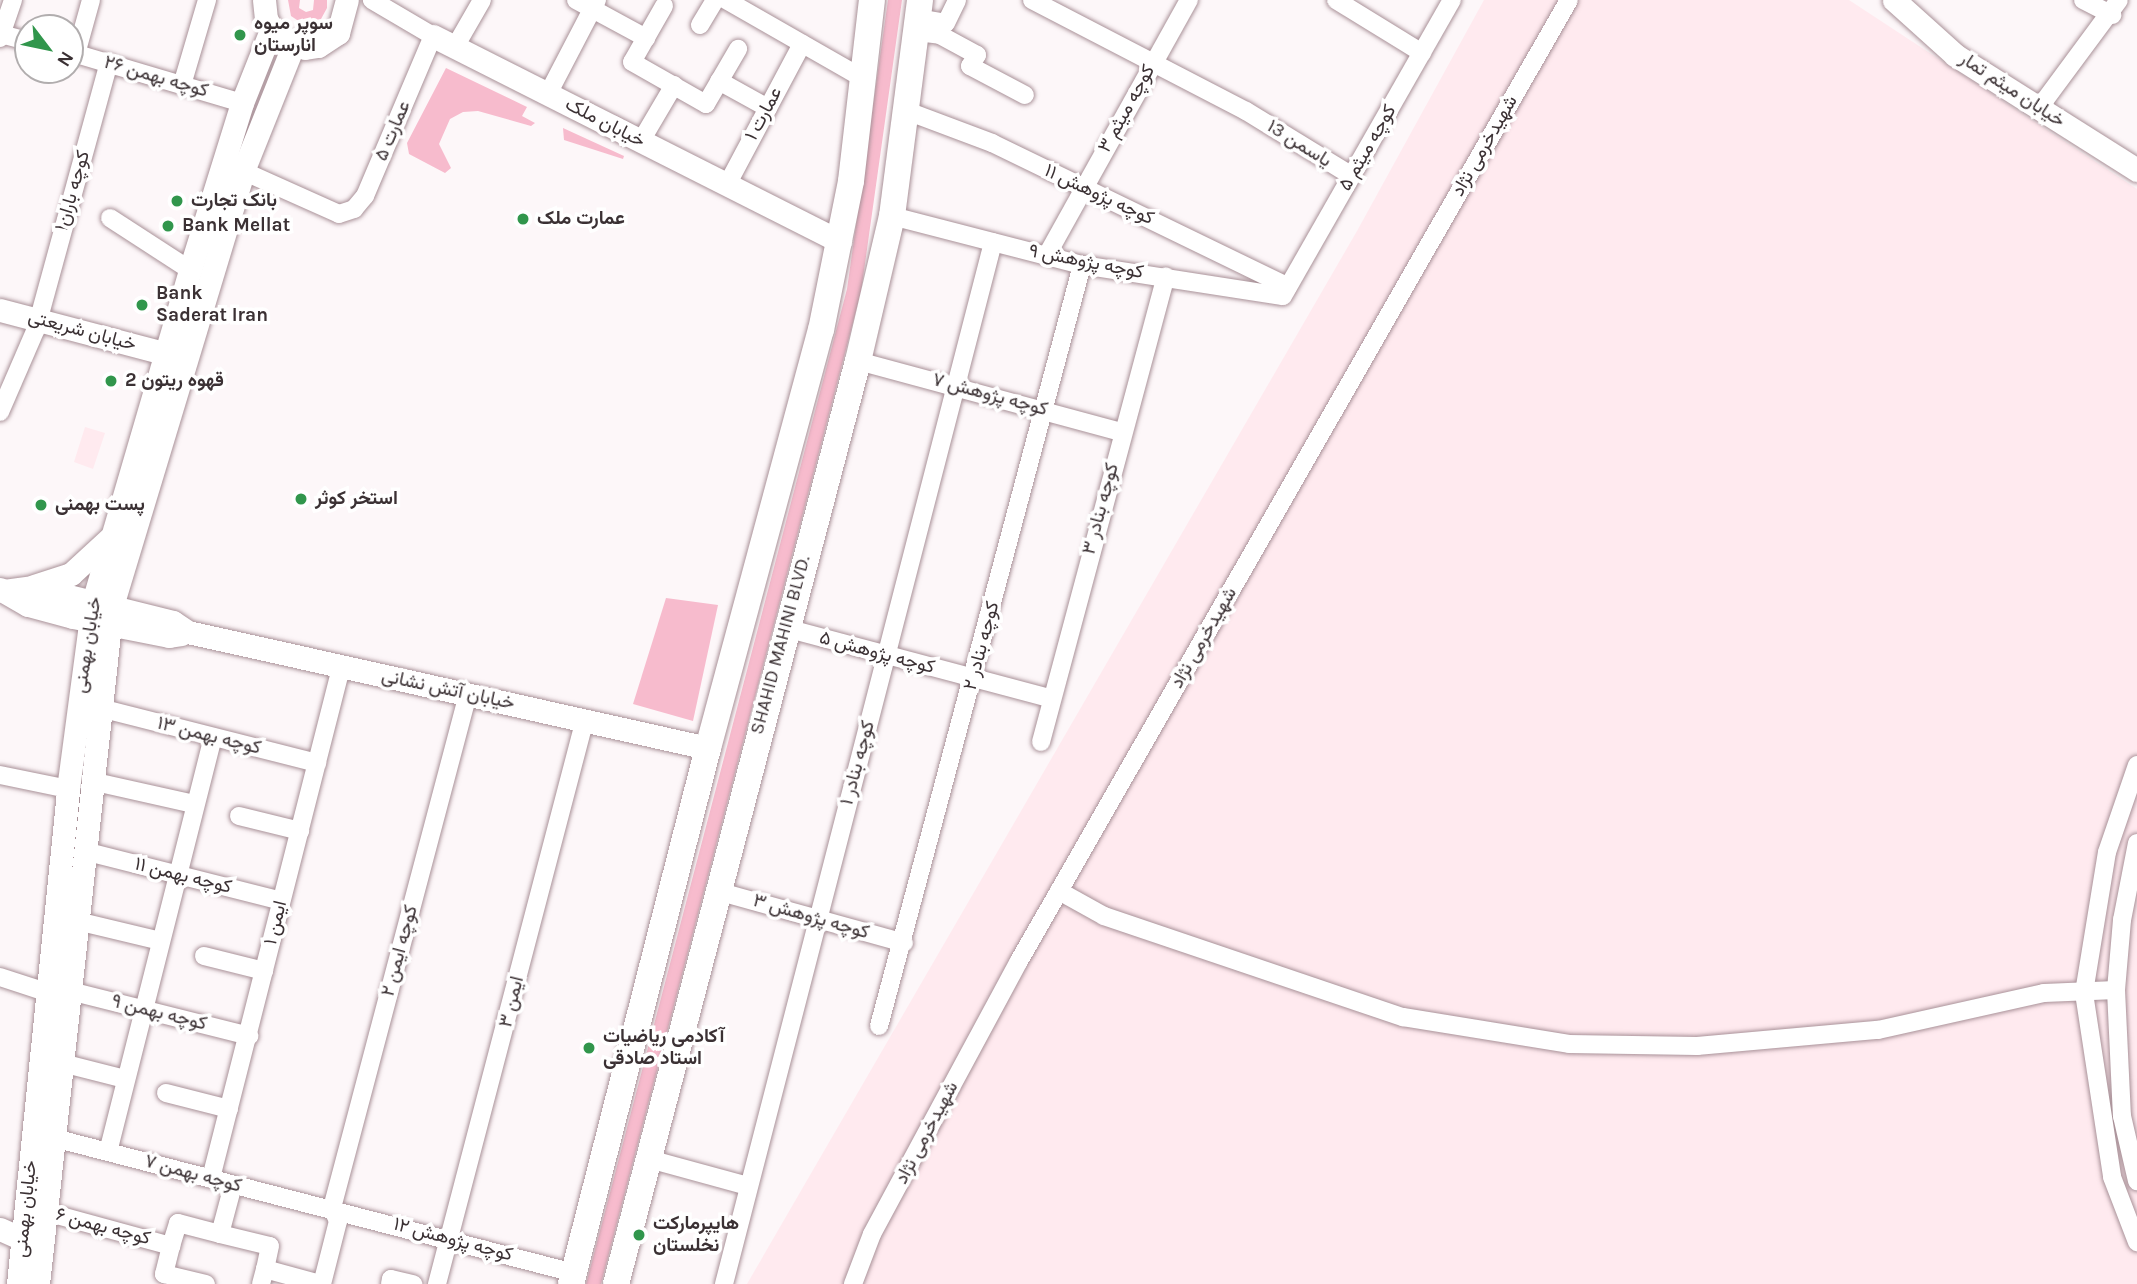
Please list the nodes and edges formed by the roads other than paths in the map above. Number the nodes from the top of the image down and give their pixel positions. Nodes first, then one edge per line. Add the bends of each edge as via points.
1 (13, 0) edge
2 (91, 0) edge
3 (207, 0) edge
4 (264, 0) edge
5 (347, 0) edge
6 (372, 0) edge
7 (482, 0) edge
8 (576, 0) edge
9 (715, 0) edge
10 (726, 0) edge
11 (957, 0) edge
12 (1032, 0) edge
13 (1189, 0) edge
14 (1336, 0) edge
15 (1452, 0) edge
16 (1569, 0) edge
17 (1894, 0) edge
18 (2083, 0) edge
19 (2129, 0) edge
20 (871, 1) edge
21 (595, 4) edge
22 (2137, 5) edge
23 (664, 6) dead end
24 (2116, 8) edge
25 (84, 21) edge
26 (928, 22) edge
27 (700, 25) dead end
28 (271, 30) junction
29 (1, 36) edge
30 (433, 36) junction
31 (646, 38) junction
32 (802, 44) junction
33 (293, 46) junction
34 (455, 47) junction
35 (738, 49) dead end
36 (1422, 53) junction
37 (84, 56) edge
38 (109, 63) junction
39 (1152, 63) junction
40 (862, 78) junction
41 (719, 81) junction
42 (183, 85) junction
43 (674, 85) junction
44 (548, 94) junction
45 (1025, 95) dead end
46 (242, 103) junction
47 (768, 108) junction
48 (2039, 108) junction
49 (907, 111) junction
50 (641, 141) junction
51 (2137, 170) edge
52 (243, 171) junction
53 (1352, 176) junction
54 (727, 185) junction
55 (1083, 188) junction
56 (892, 216) junction
57 (110, 218) dead end
58 (840, 242) junction
59 (993, 242) junction
60 (1047, 255) junction
61 (1082, 265) junction
62 (190, 270) junction
63 (1166, 277) junction
64 (1286, 291) junction
65 (0, 310) edge
66 (36, 318) junction
67 (164, 353) junction
68 (858, 361) junction
69 (959, 387) junction
70 (1044, 409) junction
71 (0, 412) edge
72 (1122, 432) junction
73 (112, 537) junction
74 (32, 587) junction
75 (2, 590) edge
76 (101, 613) junction
77 (786, 628) junction
78 (886, 656) junction
79 (341, 668) junction
80 (973, 680) junction
81 (468, 694) junction
82 (1050, 698) junction
83 (100, 708) junction
84 (585, 719) junction
85 (213, 737) junction
86 (1041, 742) dead end
87 (708, 748) junction
88 (317, 763) junction
89 (2137, 765) edge
90 (0, 775) edge
91 (91, 781) junction
92 (68, 789) junction
93 (194, 804) junction
94 (239, 816) dead end
95 (300, 831) junction
96 (2137, 843) edge
97 (84, 851) junction
98 (176, 875) junction
99 (717, 891) junction
100 (1059, 891) junction
101 (281, 901) junction
102 (817, 920) junction
103 (77, 921) junction
104 (160, 942) junction
105 (904, 943) junction
106 (204, 956) dead end
107 (264, 971) junction
108 (0, 977) edge
109 (2116, 990) junction
110 (59, 992) junction
111 (2084, 993) junction
112 (143, 1009) junction
113 (880, 1026) dead end
114 (249, 1036) junction
115 (62, 1063) junction
116 (125, 1079) junction
117 (166, 1093) dead end
118 (229, 1109) junction
119 (54, 1138) junction
120 (108, 1152) junction
121 (649, 1159) junction
122 (211, 1178) junction
123 (2137, 1181) edge
124 (233, 1185) junction
125 (748, 1186) junction
126 (332, 1208) junction
127 (46, 1212) junction
128 (0, 1229) edge
129 (220, 1234) junction
130 (22, 1239) junction
131 (451, 1239) junction
132 (2137, 1242) edge
133 (171, 1246) junction
134 (263, 1276) edge
135 (573, 1278) edge
136 (18, 1284) edge
137 (38, 1284) edge
138 (206, 1284) edge
139 (321, 1284) edge
140 (390, 1284) edge
141 (413, 1284) edge
142 (437, 1284) edge
143 (616, 1284) edge
144 (724, 1284) edge
145 (853, 1284) edge

1 - 29 street
2 - 25 street
3 - 42 street
4 - 28 street
5 - 33 street via 345,22 329,41 305,48
6 - 30 street, خیابان ملک
7 - 34 street
8 - 21 street
9 - 27 street
10 - 32 street
11 - 26 street
12 - 39 street, یاسمن ۱3
13 - 39 street, کوچه میثم ۳
14 - 36 street
15 - 36 street, کوچه میثم ۵
16 - 100 street, شهیدخرمی نژاد
17 - 48 street, خیابان میثم تمار via 1955,55
18 - 24 street
19 - 22 street
20 - 40 main road
21 - 31 street
21 - 44 street
23 - 31 street
24 - 48 street
26 - 45 street via 977,55 970,66
26 - 49 main road, SHAHID MAHINI BLVD.
28 - 33 street
28 - 46 street, خیابان بهمنی
30 - 34 street, خیابان ملک
30 - 52 street, عمارت ۵ via 365,196 354,209 339,214
31 - 43 street via 632,62
32 - 40 street
32 - 47 street, عمارت ۱
33 - 52 street, خیابان بهمنی
34 - 44 street, خیابان ملک
35 - 41 street
36 - 53 street, کوچه میثم ۵
37 - 38 street, کوچه بهمن ۲۶
38 - 42 street, کوچه بهمن ۲۶
38 - 66 street, کوچه باران۱
39 - 53 street, یاسمن ۱3 via 1246,111
39 - 55 street, کوچه میثم ۳
40 - 58 main road
41 - 43 street via 706,104
41 - 47 street
42 - 46 street, کوچه بهمن ۲۶
43 - 50 street
44 - 50 street, خیابان ملک
46 - 62 street, خیابان بهمنی
47 - 54 street, عمارت ۱
48 - 51 street, خیابان میثم تمار
49 - 55 street, کوچه پژوهش ۱۱ via 992,143
49 - 56 main road, SHAHID MAHINI BLVD.
50 - 54 street, خیابان ملک
52 - 76 street, خیابان بهمنی
53 - 64 street, کوچه میثم ۵
54 - 58 street, خیابان ملک
55 - 60 street, کوچه میثم ۳
55 - 64 street, کوچه پژوهش ۱۱
56 - 59 street, کوچه پژوهش ۹
56 - 68 main road, SHAHID MAHINI BLVD.
57 - 62 street
58 - 87 main road via 821,330
59 - 60 street, کوچه پژوهش ۹
59 - 69 street, کوچه بنادر ۱
60 - 61 street, کوچه پژوهش ۹
61 - 63 street, کوچه پژوهش ۹
61 - 70 street, کوچه بنادر ۲
62 - 67 street, خیابان بهمنی
63 - 64 street, کوچه پژوهش ۹
63 - 72 street, کوچه بنادر ۳
65 - 66 street, خیابان شریعتی
66 - 67 street, خیابان شریعتی
66 - 71 street, کوچه باران۱
67 - 73 street, خیابان بهمنی
68 - 69 street, کوچه پژوهش ۷
68 - 77 main road, SHAHID MAHINI BLVD.
69 - 70 street, کوچه پژوهش ۷
69 - 78 street, کوچه بنادر ۱
70 - 72 street, کوچه پژوهش ۷
70 - 80 street, کوچه بنادر ۲
72 - 82 street, کوچه بنادر ۳
73 - 74 street via 71,574
73 - 76 street, خیابان بهمنی
74 - 75 street
74 - 76 street
75 - 76 street via 28,606
76 - 79 street, خیابان آتش نشانی via 173,622 188,632
76 - 83 street, خیابان بهمنی
76 - 92 street, خیابان بهمنی
77 - 78 street, کوچه پژوهش ۵
77 - 99 main road, SHAHID MAHINI BLVD.
78 - 80 street, کوچه پژوهش ۵
78 - 102 street, کوچه بنادر ۱
79 - 81 street, خیابان آتش نشانی
79 - 88 street, ایمن ۱
80 - 82 street, کوچه پژوهش ۵
80 - 105 street, کوچه بنادر ۲
81 - 84 street, خیابان آتش نشانی
81 - 126 street, کوچه ایمن ۲
82 - 86 street, کوچه بنادر ۳
83 - 85 street, کوچه بهمن ۱۳
83 - 91 street, خیابان بهمنی
84 - 87 street, خیابان آتش نشانی
84 - 131 street, ایمن ۳
85 - 88 street, کوچه بهمن ۱۳
85 - 93 street
87 - 135 main road
88 - 95 street, ایمن ۱
89 - 111 street via 2107,852
90 - 92 street
91 - 93 street
91 - 97 street, خیابان بهمنی
92 - 110 street, خیابان بهمنی
93 - 98 street
94 - 95 street
95 - 101 street, ایمن ۱
96 - 109 street via 2122,920
97 - 98 street, کوچه بهمن ۱۱
97 - 103 street, خیابان بهمنی
98 - 101 street, کوچه بهمن ۱۱
98 - 104 street
99 - 102 street, کوچه پژوهش ۳
99 - 121 main road, SHAHID MAHINI BLVD.
100 - 111 street via 1104,916 1403,1017 1569,1044 1697,1046 1878,1030 2044,993
100 - 145 street, شهیدخرمی نژاد via 872,1234
101 - 107 street, ایمن ۱
102 - 105 street, کوچه پژوهش ۳
102 - 125 street, کوچه بنادر ۱
103 - 104 street
103 - 110 street, خیابان بهمنی
104 - 112 street
105 - 113 street, کوچه بنادر ۲
106 - 107 street
107 - 114 street, ایمن ۱
108 - 110 street, کوچه بهمن ۹
109 - 111 street
109 - 123 street via 2122,1116
110 - 112 street, کوچه بهمن ۹
110 - 115 street, خیابان بهمنی
110 - 130 street, خیابان بهمنی
111 - 132 street via 2112,1177
112 - 114 street, کوچه بهمن ۹
112 - 116 street
114 - 118 street, ایمن ۱
115 - 116 street
115 - 119 street, خیابان بهمنی
116 - 120 street
117 - 118 street
118 - 122 street, ایمن ۱
119 - 120 street, کوچه بهمن ۷
119 - 127 street, خیابان بهمنی
120 - 122 street, کوچه بهمن ۷
121 - 125 street
121 - 143 main road, SHAHID MAHINI BLVD.
122 - 124 street, کوچه بهمن ۷
124 - 126 street, کوچه بهمن ۷
124 - 129 street
125 - 144 street, کوچه بنادر ۱
126 - 131 street, کوچه پژوهش ۱۲
126 - 139 street, کوچه ایمن ۲ via 338,1221
127 - 133 street, کوچه بهمن ۶
127 - 137 street, خیابان بهمنی
128 - 130 street
129 - 133 street via 178,1223
129 - 134 street via 270,1246
130 - 136 street, خیابان بهمنی
131 - 135 street, کوچه پژوهش ۱۲
131 - 142 street, ایمن ۳
133 - 138 street, کوچه بهمن ۶ via 164,1274
134 - 139 street
140 - 141 street via 391,1279

